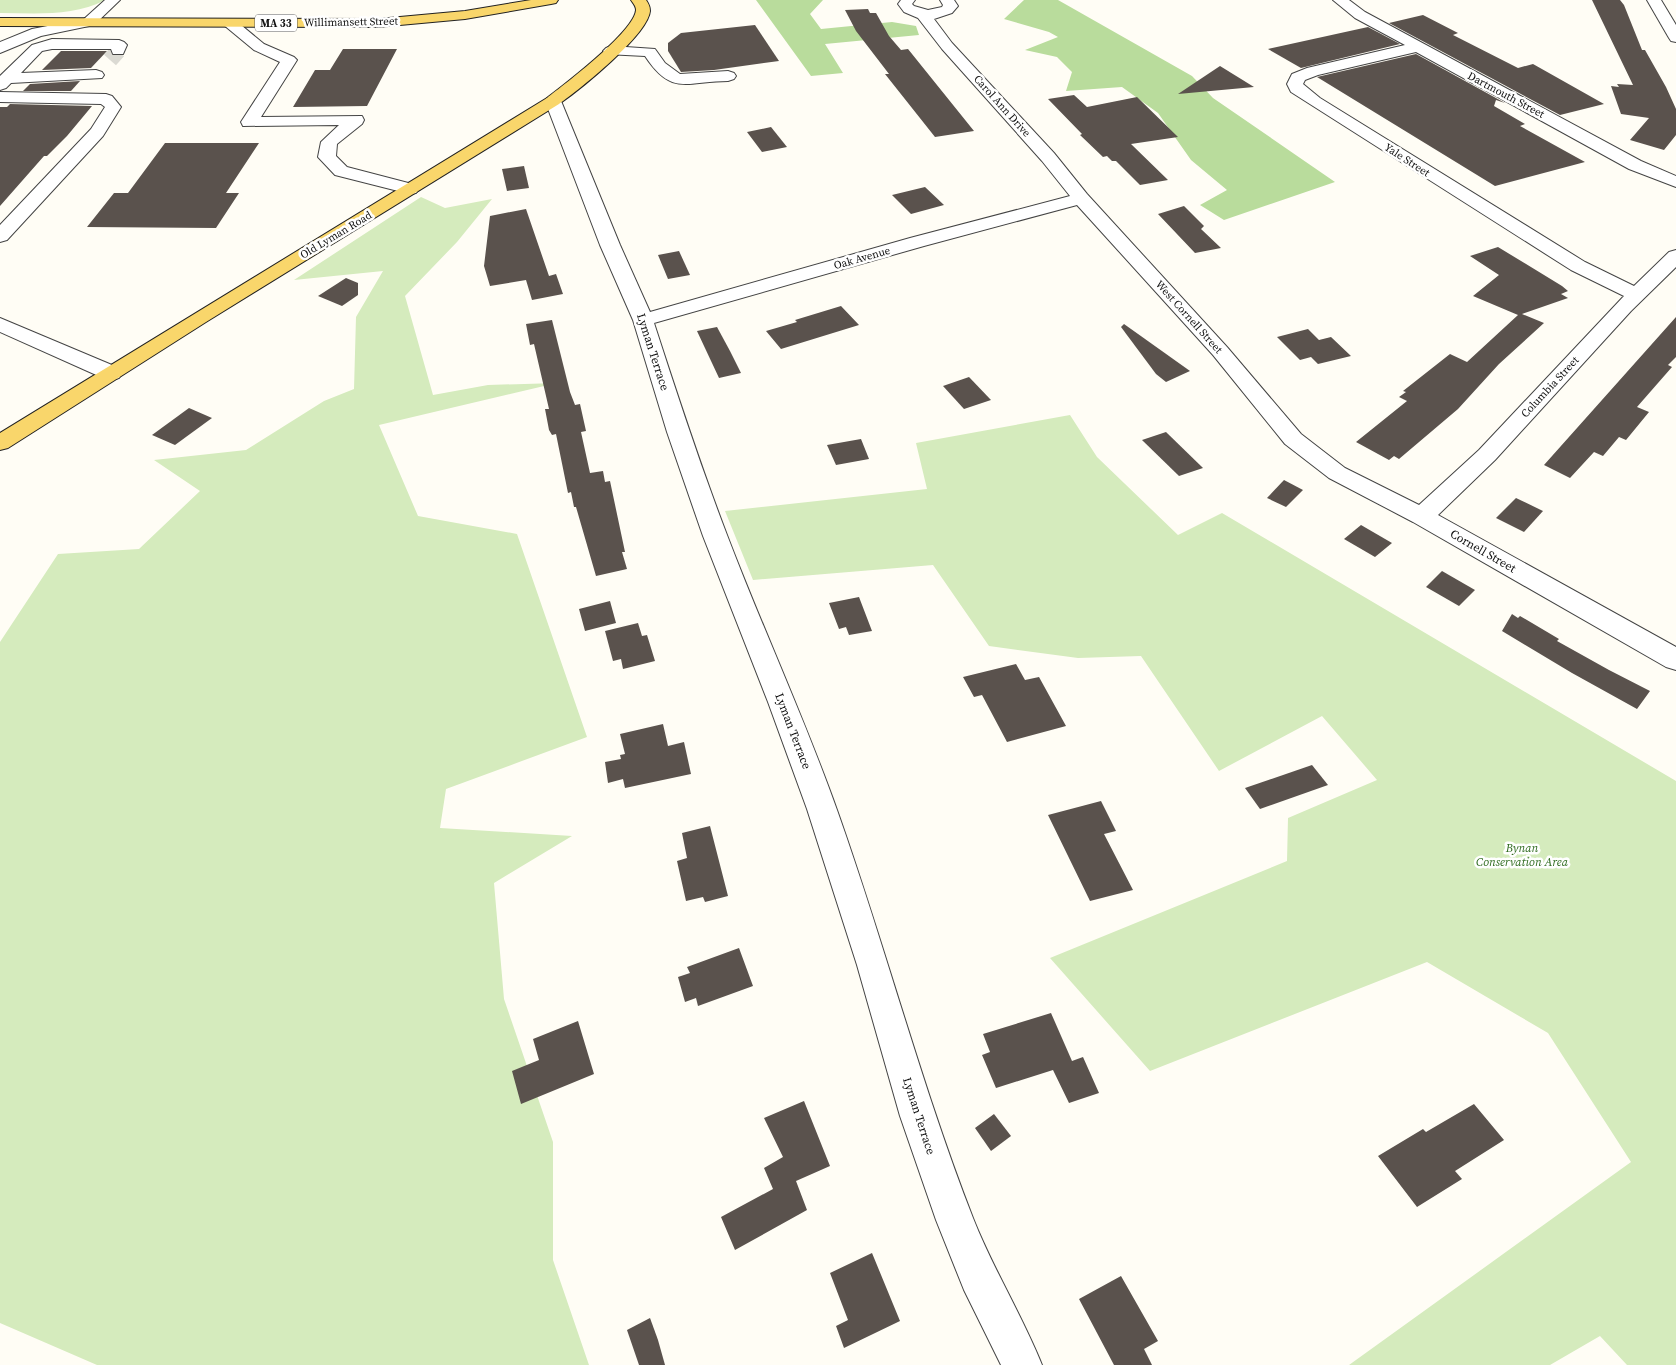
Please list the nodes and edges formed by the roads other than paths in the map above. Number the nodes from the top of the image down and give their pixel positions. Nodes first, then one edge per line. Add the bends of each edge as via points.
1 (113, 0) edge
2 (488, 0) edge
3 (551, 0) edge
4 (638, 0) edge
5 (908, 0) edge
6 (947, 0) edge
7 (1340, 0) edge
8 (1654, 0) edge
9 (923, 14) junction
10 (0, 16) edge
11 (93, 18) junction
12 (0, 22) edge
13 (230, 23) junction
14 (1676, 38) edge
15 (1418, 47) junction
16 (0, 48) edge
17 (118, 51) dead end
18 (611, 51) junction
19 (728, 76) dead end
20 (4, 82) edge
21 (0, 97) edge
22 (81, 98) junction
23 (553, 101) junction
24 (1676, 182) edge
25 (410, 190) junction
26 (1081, 198) junction
27 (0, 236) edge
28 (1676, 256) edge
29 (1638, 294) junction
30 (643, 320) junction
31 (0, 324) edge
32 (111, 373) junction
33 (1293, 439) joint
34 (0, 443) edge
35 (1422, 516) junction
36 (1676, 660) edge
37 (1022, 1365) edge

1 - 11 street
2 - 11 main road, Willimansett Street / MA 33 via 385,10
3 - 13 main road, Willimansett Street / MA 33 via 504,11 421,20
4 - 18 main road, Old Lyman Road via 643,9 641,17
5 - 9 street, Carol Ann Drive via 907,8
6 - 9 street via 951,6 948,11
7 - 15 street, Dartmouth Street via 1360,15
8 - 14 street
9 - 26 street, Carol Ann Drive via 947,46
10 - 11 main road, Willimansett Street / MA 33
11 - 12 main road, Willimansett Street / MA 33
11 - 13 main road, Willimansett Street / MA 33
11 - 16 street via 37,32
13 - 25 street via 259,47 289,60 249,122 356,120 329,142 327,157 341,170
15 - 24 street, Dartmouth Street via 1635,165
15 - 29 street, Yale Street via 1313,71 1298,77 1295,84 1314,101 1578,266 1606,282
17 - 20 street via 119,46 52,44 37,48
18 - 19 street via 650,52 661,70 671,78
18 - 23 main road, Old Lyman Road
20 - 22 street via 100,70
21 - 22 street
22 - 27 street via 106,99 113,107 97,132
23 - 25 main road, Old Lyman Road
23 - 30 street, Lyman Terrace
25 - 32 main road, Old Lyman Road
26 - 30 street, Oak Avenue
26 - 33 street, West Cornell Street via 1220,351
28 - 29 street, Columbia Street
29 - 35 street, Columbia Street via 1487,455
30 - 37 street, Lyman Terrace via 715,536 822,809 918,1116 952,1212 978,1276
31 - 32 street
32 - 34 main road, Old Lyman Road
33 - 35 street, Cornell Street via 1337,473
35 - 36 street, Cornell Street

